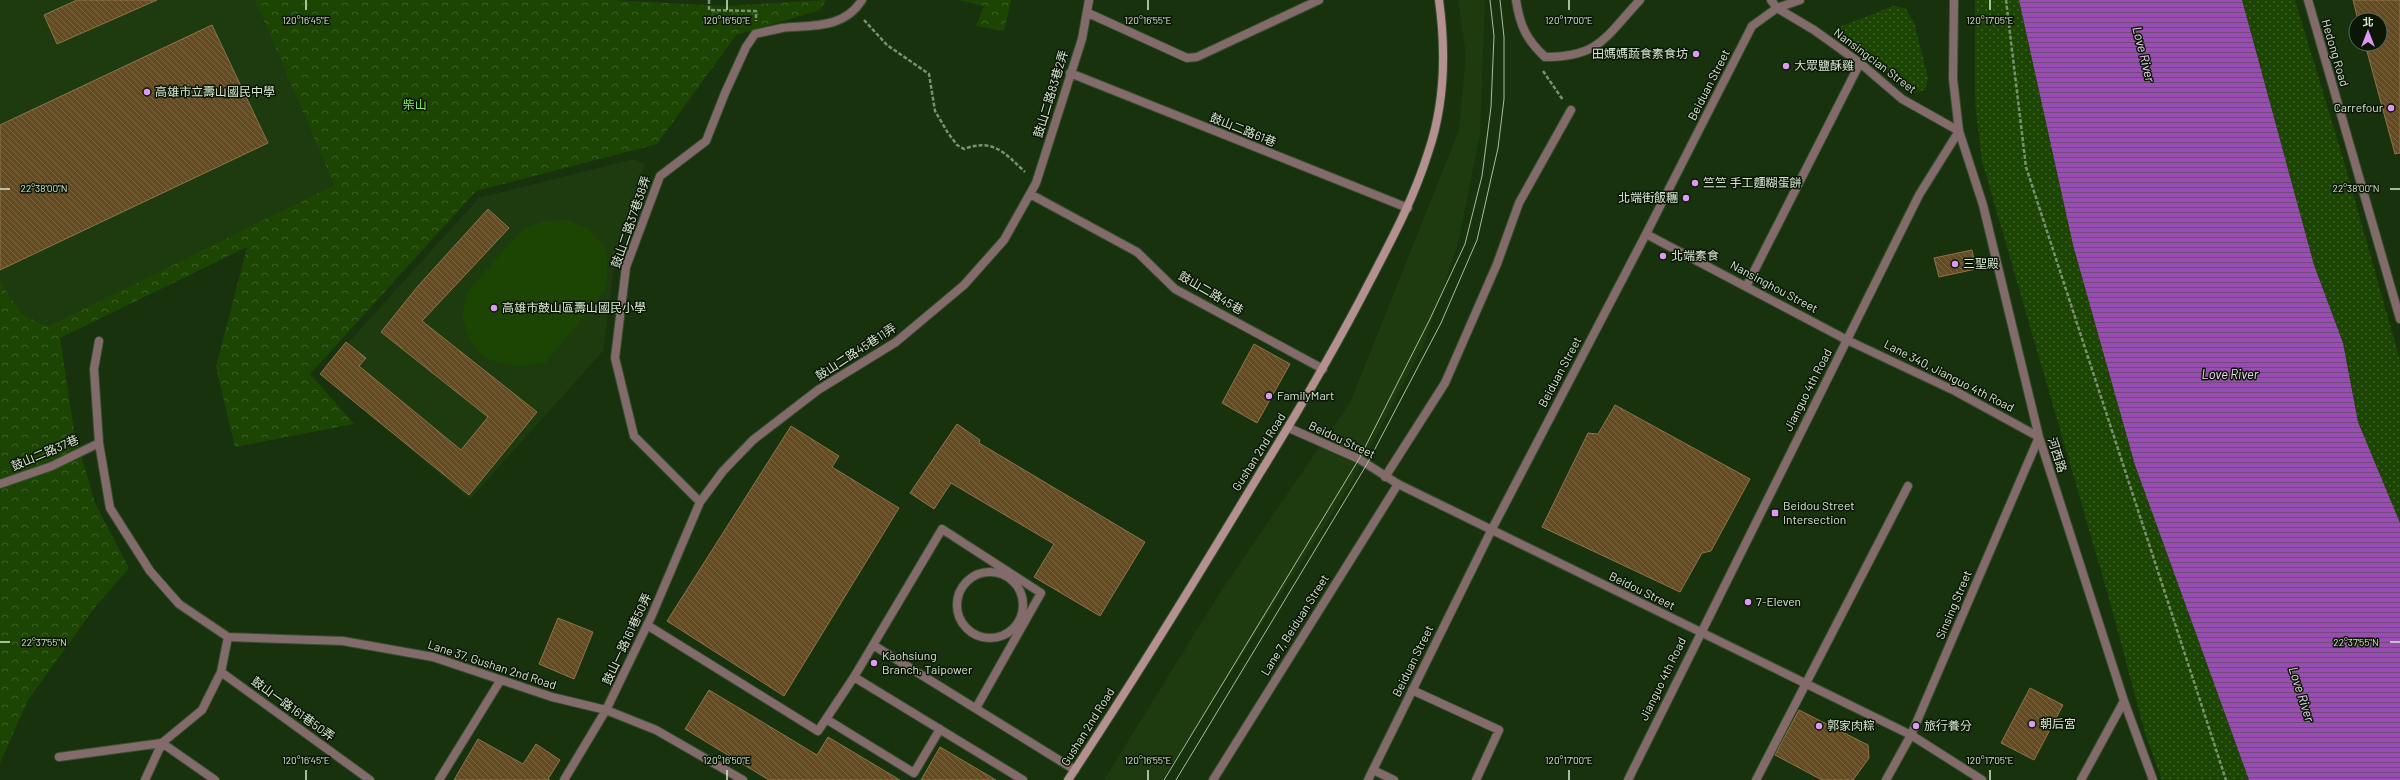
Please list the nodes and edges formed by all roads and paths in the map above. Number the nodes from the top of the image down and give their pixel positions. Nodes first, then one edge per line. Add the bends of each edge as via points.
1 (709, 0) edge
2 (862, 0) edge
3 (1089, 0) edge
4 (1319, 0) edge
5 (1439, 0) edge
6 (1516, 0) edge
7 (1640, 0) edge
8 (1771, 0) edge
9 (1800, 0) edge
10 (1954, 0) edge
11 (2006, 0) edge
12 (2308, 0) edge
13 (1777, 8) junction
14 (855, 11) junction
15 (1088, 13) junction
16 (755, 34) junction
17 (1860, 63) junction
18 (1542, 69) dead end
19 (1070, 74) junction
20 (1571, 110) joint
21 (1959, 131) junction
22 (1036, 182) junction
23 (1030, 194) junction
24 (1408, 208) junction
25 (1646, 234) junction
26 (1747, 285) junction
27 (2400, 319) edge
28 (1847, 340) junction
29 (98, 341) dead end
30 (1323, 369) junction
31 (1289, 428) junction
32 (2039, 437) junction
33 (99, 443) junction
34 (1385, 477) junction
35 (0, 484) edge
36 (1398, 484) junction
37 (1908, 486) dead end
38 (700, 502) junction
39 (1492, 529) junction
40 (997, 569) junction
41 (1033, 607) junction
42 (1022, 612) junction
43 (1018, 622) junction
44 (647, 625) junction
45 (1700, 632) junction
46 (228, 637) junction
47 (1016, 637) junction
48 (873, 645) junction
49 (221, 672) junction
50 (854, 677) junction
51 (500, 681) junction
52 (1806, 685) junction
53 (1412, 690) junction
54 (2124, 701) junction
55 (976, 708) junction
56 (606, 710) junction
57 (826, 719) junction
58 (940, 729) junction
59 (1911, 735) junction
60 (162, 743) junction
61 (58, 757) dead end
62 (1075, 770) junction
63 (1373, 770) junction
64 (145, 780) edge
65 (215, 780) edge
66 (370, 780) edge
67 (439, 780) edge
68 (564, 780) edge
69 (743, 780) edge
70 (1023, 780) edge
71 (1068, 780) edge
72 (1213, 780) edge
73 (1368, 780) edge
74 (1394, 780) edge
75 (1476, 780) edge
76 (1628, 780) edge
77 (1756, 780) edge
78 (1886, 780) edge
79 (1982, 780) edge
80 (2081, 780) edge
81 (2153, 780) edge
82 (2226, 780) edge

1 - 16 path via 709,10 756,11
2 - 14 street
3 - 15 street, 鼓山二路83巷2弄
4 - 15 street via 1197,56 1187,58
5 - 24 street, Gushan 2nd Road via 1443,24 1444,67 1439,109 1429,151
6 - 7 street via 1522,28 1530,43 1545,57 1569,57 1595,48
8 - 13 street
9 - 13 street, Beiduan Street
10 - 21 street via 1953,79
11 - 82 path via 2026,166
12 - 27 street, Hedong Road
13 - 17 street, Nansingcian Street via 1814,30
13 - 25 street, Beiduan Street via 1752,26
14 - 16 street via 813,28 783,28
14 - 22 path via 887,45 929,74 935,111 957,145 964,149 976,144 998,148
15 - 19 street, 鼓山二路83巷2弄
16 - 38 street, 鼓山二路37巷38弄 via 746,47 706,141 660,176 626,267 615,358 634,436
17 - 21 street, Nansingcian Street via 1902,99
17 - 26 street
18 - 20 path
19 - 22 street, 鼓山二路83巷2弄
19 - 24 street, 鼓山二路61巷
20 - 34 street via 1519,203 1497,264 1445,383
21 - 28 street, Jianguo 4th Road via 1919,195
21 - 32 street, 河西路 via 1983,205
22 - 23 street, 鼓山二路83巷2弄
23 - 30 street, 鼓山二路45巷 via 1137,252 1175,289
23 - 38 street, 鼓山二路45巷11弄 via 1004,240 964,285 896,342 818,390 753,440 723,471
24 - 30 street, Gushan 2nd Road
25 - 26 street, Nansinghou Street
25 - 39 street, Beiduan Street
26 - 28 street, Nansinghou Street
28 - 32 street, Lane 340, Jianguo 4th Road via 1956,390
28 - 45 street, Jianguo 4th Road
29 - 33 street via 94,369
30 - 31 street, Gushan 2nd Road
31 - 34 street, Beidou Street via 1359,459
31 - 62 street, Gushan 2nd Road
32 - 54 street, 河西路
32 - 59 street, Sinsing Street
33 - 35 street, 鼓山二路37巷 via 52,466
33 - 46 street via 110,508 150,571 179,604
34 - 36 street, Beidou Street
36 - 39 street, Beidou Street
36 - 72 street, Lane 7, Beiduan Street
37 - 52 street
38 - 44 street, 鼓山一路161巷50弄
39 - 45 street, Beidou Street
39 - 53 street, Beiduan Street
40 - 41 street via 1041,593
40 - 42 street via 1014,583 1020,592
40 - 43 street via 973,577 964,584 959,594 958,616 964,626 982,637 1002,635
40 - 48 street via 942,529
41 - 42 street
41 - 47 street
42 - 43 street
43 - 47 street
44 - 56 street, 鼓山一路161巷50弄
44 - 57 street via 818,731
45 - 52 street, Beidou Street
45 - 76 street, Jianguo 4th Road
46 - 49 street
46 - 51 street, Lane 37, Gushan 2nd Road via 343,641 432,657
47 - 55 street
48 - 50 street
48 - 55 street
49 - 60 street via 202,710
49 - 66 street, 鼓山一路161巷50弄
50 - 57 street
50 - 58 street
51 - 56 street, Lane 37, Gushan 2nd Road
51 - 67 street
52 - 59 street, Beidou Street
52 - 77 street
53 - 63 street, Beiduan Street
53 - 75 street via 1499,730
54 - 80 street
54 - 81 street, 河西路
55 - 62 street
56 - 68 street, 鼓山一路161巷50弄
56 - 69 street, Lane 37, Gushan 2nd Road via 656,730
57 - 58 street via 914,772
58 - 70 street
59 - 78 street, Sinsing Street
59 - 79 street, Beidou Street
60 - 61 street
60 - 64 street
60 - 65 street
62 - 71 street, Gushan 2nd Road
63 - 73 street, Beiduan Street
63 - 74 street

